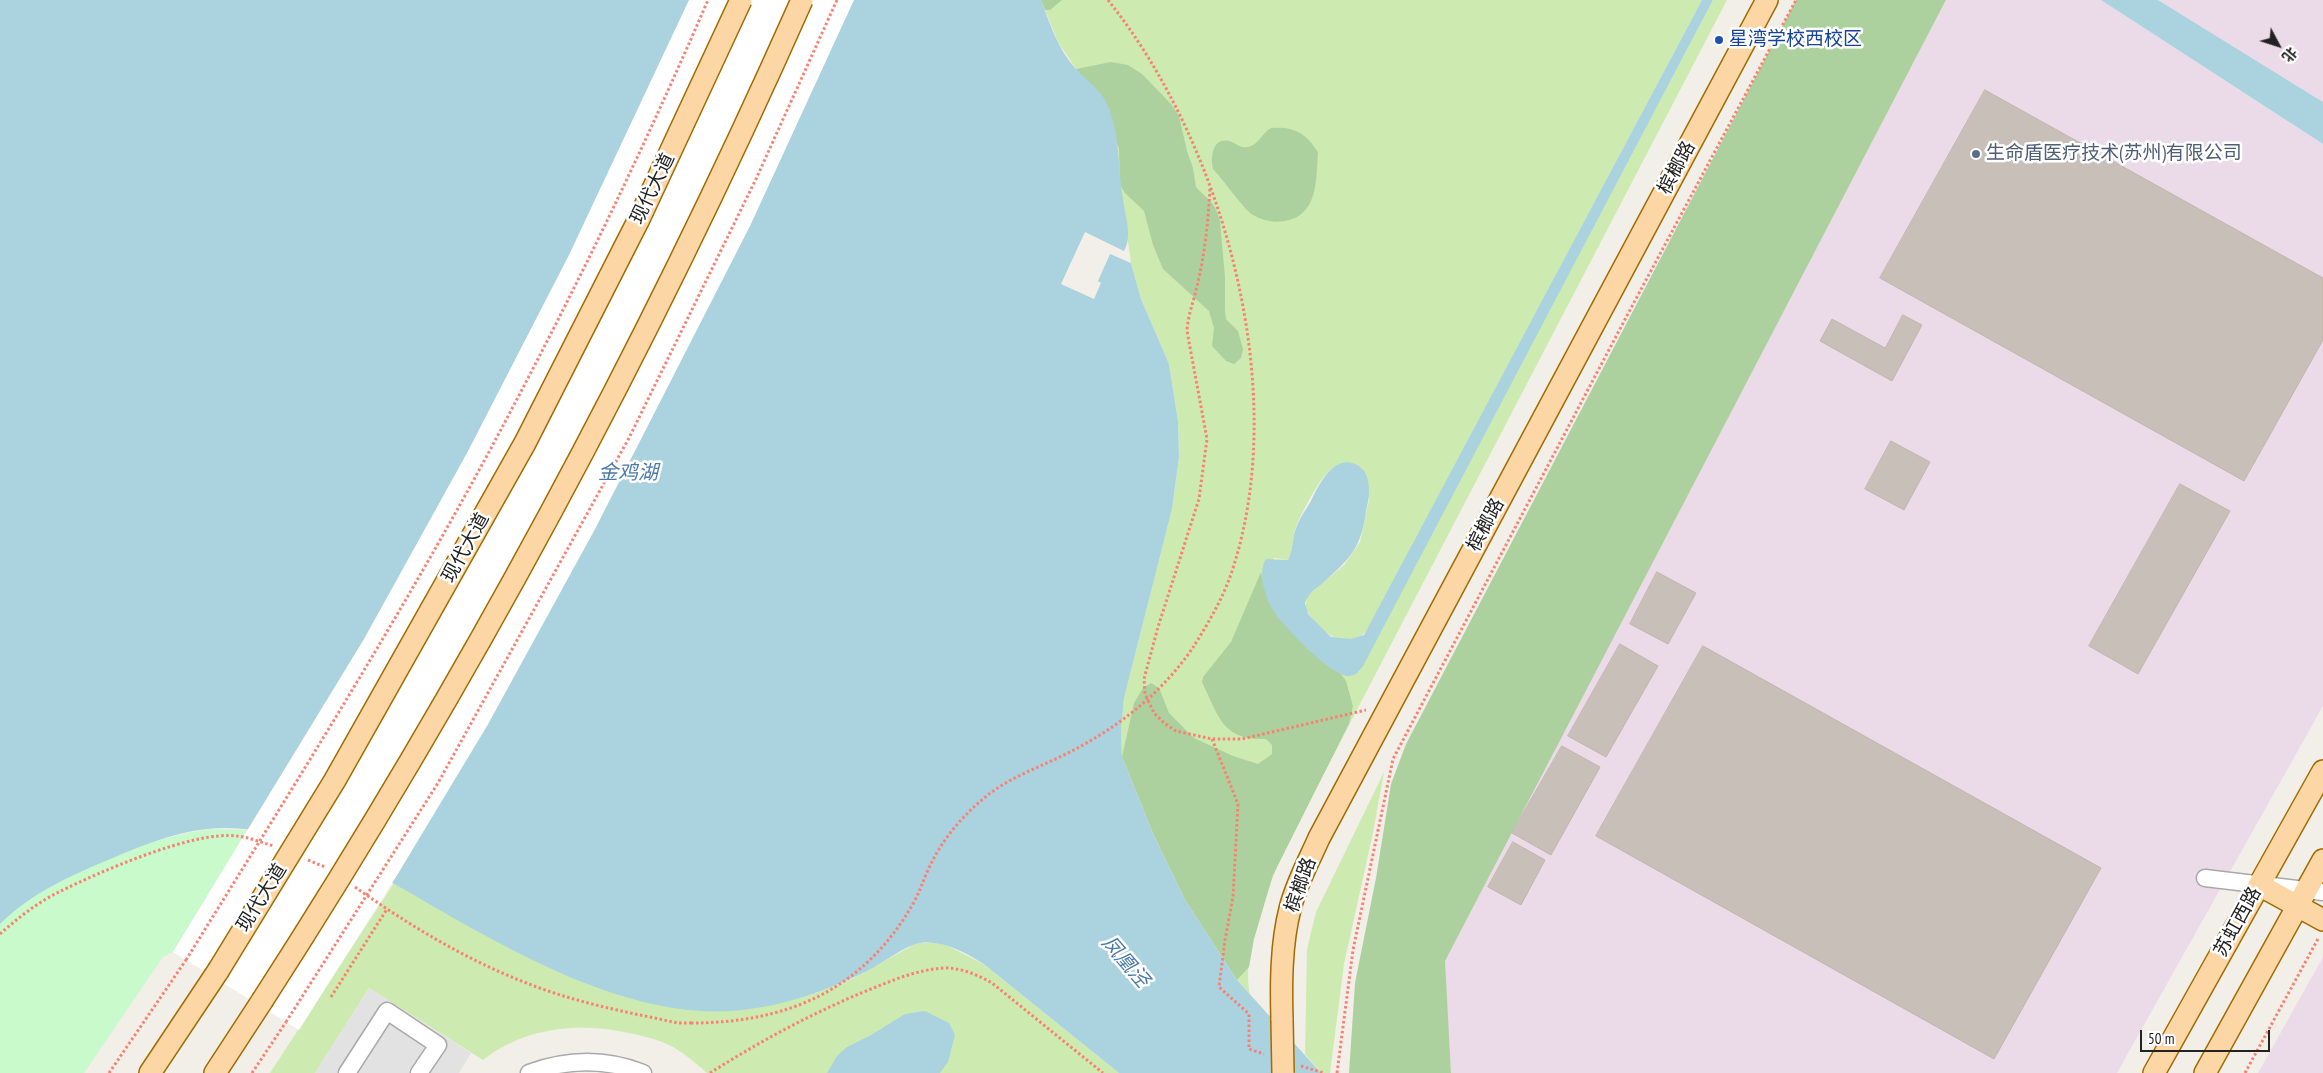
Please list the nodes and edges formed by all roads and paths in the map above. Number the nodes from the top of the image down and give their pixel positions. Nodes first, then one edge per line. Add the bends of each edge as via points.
1 (708, 0) edge
2 (741, 0) edge
3 (802, 0) edge
4 (837, 0) edge
5 (1108, 0) edge
6 (1767, 0) edge
7 (1796, 0) edge
8 (1210, 190) junction
9 (1391, 705) junction
10 (1212, 739) junction
11 (2323, 771) edge
12 (282, 848) dead end
13 (299, 856) dead end
14 (2323, 860) edge
15 (326, 868) dead end
16 (2205, 878) dead end
17 (350, 882) dead end
18 (2259, 885) junction
19 (2309, 896) edge
20 (387, 910) junction
21 (2323, 920) edge
22 (2323, 931) edge
23 (0, 934) edge
24 (331, 997) dead end
25 (1266, 1054) dead end
26 (1291, 1069) edge
27 (109, 1073) edge
28 (150, 1073) edge
29 (215, 1073) edge
30 (252, 1073) edge
31 (347, 1073) edge
32 (419, 1073) edge
33 (529, 1073) edge
34 (643, 1073) edge
35 (710, 1073) edge
36 (1102, 1073) edge
37 (1324, 1073) edge
38 (1338, 1073) edge
39 (2154, 1073) edge
40 (2206, 1073) edge
41 (2246, 1073) edge

1 - 27 path, bridge via 597,241 489,451 371,659 186,960
2 - 28 main road, 现代大道, bridge via 643,210 525,443 335,780 218,971
3 - 29 main road, bridge via 700,223 502,603 325,903
4 - 30 path, bridge via 740,213 629,438 438,783
5 - 8 path via 1172,99
6 - 9 main road, 槟榔路
7 - 38 path via 1393,759 1353,950
8 - 10 path via 1208,231 1187,331 1207,439 1199,499 1158,627 1144,679 1144,694 1154,713 1176,731
8 - 20 path, bridge via 1228,238 1244,314 1254,439 1245,524 1221,600 1194,646 1170,678 1143,704 1114,727 1075,750 1023,773 993,791 965,816 940,848 915,900 896,930 869,962 830,991 785,1011 733,1021 678,1023 566,997 520,980 473,960
9 - 10 path via 1242,739
9 - 26 main road, 槟榔路, bridge via 1319,838 1290,909 1285,939 1282,1020
10 - 25 path via 1238,804 1233,897 1219,987 1249,1014 1249,1049
11 - 18 main road, 苏虹西路
12 - 23 path via 237,836 191,840 58,892 17,918
13 - 15 path
14 - 19 main road
16 - 18 street
17 - 20 path
18 - 19 main road
18 - 39 main road, 苏虹西路
19 - 21 main road
19 - 40 main road
20 - 24 path
22 - 41 path
26 - 37 path
31 - 32 street via 387,1011 438,1045
33 - 34 street via 571,1062 598,1061
35 - 36 path via 742,1052 844,1000 910,974 947,968 974,973 992,983

